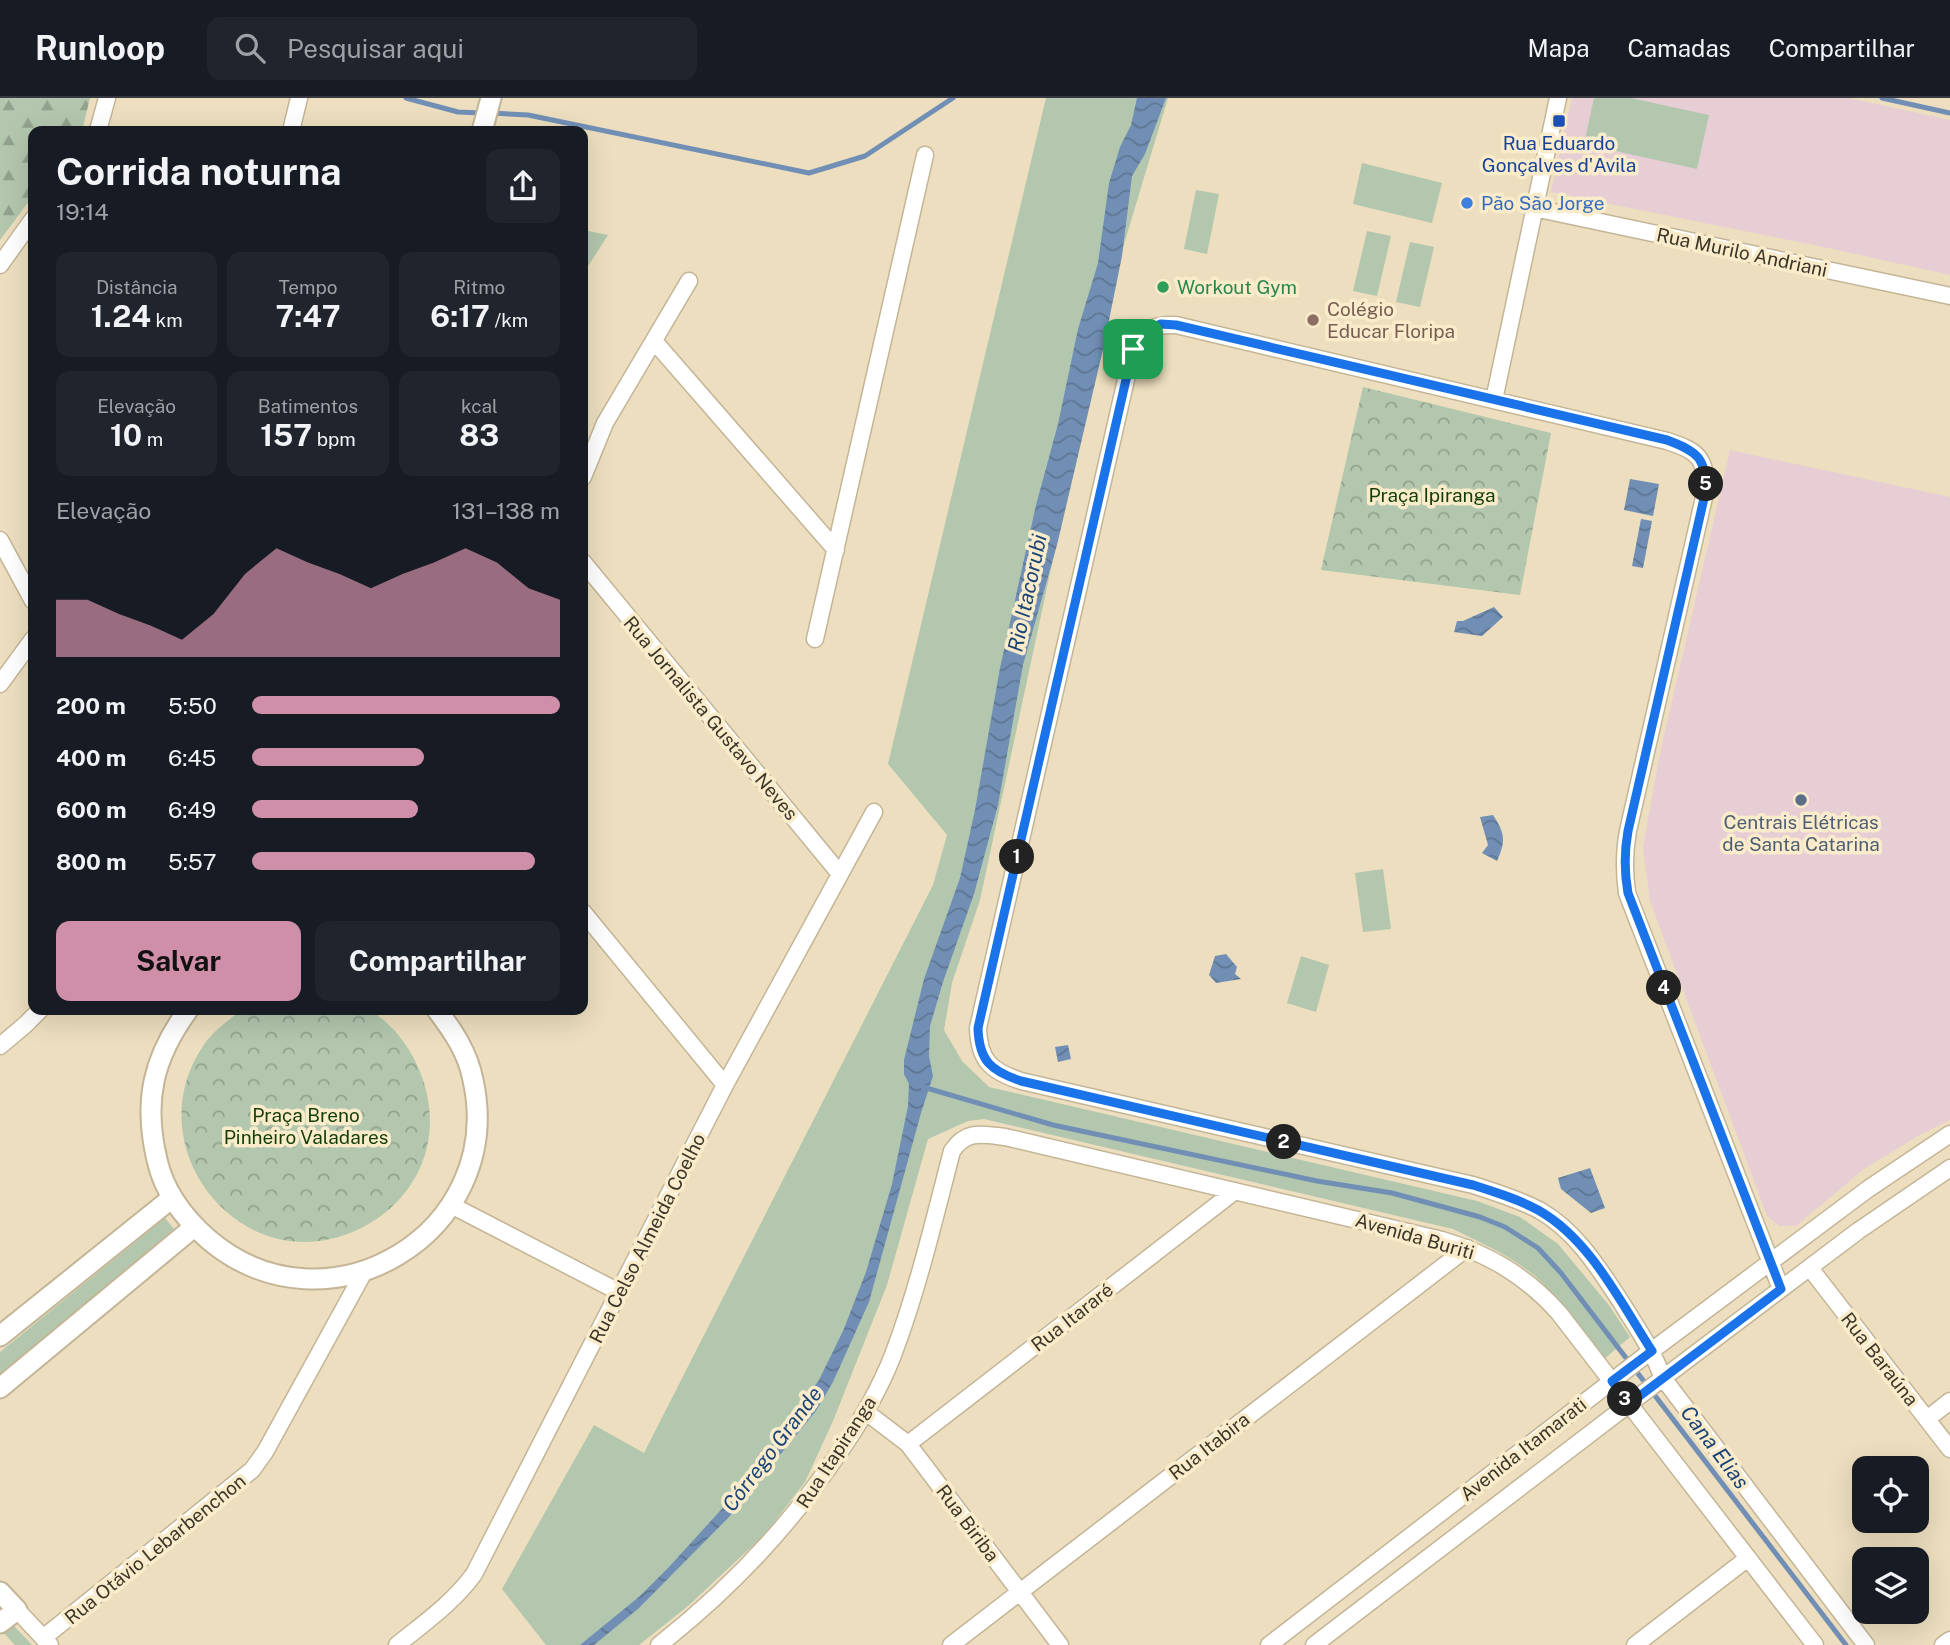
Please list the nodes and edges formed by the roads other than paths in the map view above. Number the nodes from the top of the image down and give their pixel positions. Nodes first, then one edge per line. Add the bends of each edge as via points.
1 (107, 98) edge
2 (299, 98) edge
3 (1558, 98) edge
4 (490, 100) edge
5 (101, 126) edge
6 (292, 126) edge
7 (483, 126) edge
8 (925, 155) dead end
9 (1534, 208) junction
10 (28, 226) edge
11 (0, 265) edge
12 (689, 281) dead end
13 (1950, 296) edge
14 (654, 341) junction
15 (1493, 400) junction
16 (588, 465) edge
17 (0, 540) edge
18 (836, 550) junction
19 (588, 568) edge
20 (28, 592) edge
21 (815, 639) dead end
22 (28, 646) edge
23 (0, 684) edge
24 (874, 812) dead end
25 (840, 874) junction
26 (588, 918) edge
27 (34, 1015) edge
28 (185, 1015) edge
29 (441, 1015) edge
30 (0, 1046) edge
31 (725, 1085) junction
32 (1950, 1134) edge
33 (967, 1136) joint
34 (1950, 1168) edge
35 (1236, 1191) junction
36 (172, 1198) junction
37 (451, 1205) junction
38 (194, 1227) junction
39 (1467, 1248) junction
40 (1770, 1263) junction
41 (1810, 1268) junction
42 (364, 1272) junction
43 (1781, 1289) junction
44 (619, 1292) junction
45 (0, 1336) edge
46 (1647, 1355) junction
47 (1614, 1379) junction
48 (1661, 1380) junction
49 (0, 1388) edge
50 (1950, 1401) edge
51 (1632, 1402) junction
52 (866, 1412) junction
53 (1927, 1419) junction
54 (908, 1444) junction
55 (1950, 1449) edge
56 (1748, 1559) junction
57 (0, 1592) edge
58 (1020, 1592) junction
59 (17, 1610) junction
60 (0, 1623) edge
61 (1950, 1640) edge
62 (46, 1641) edge
63 (397, 1645) edge
64 (659, 1645) edge
65 (951, 1645) edge
66 (1060, 1645) edge
67 (1269, 1645) edge
68 (1314, 1645) edge
69 (1635, 1645) edge
70 (1815, 1645) edge
71 (1866, 1645) edge
72 (1943, 1645) edge

1 - 5 street
2 - 6 street
3 - 9 street
4 - 7 street
8 - 18 street
9 - 13 street, Rua Murilo Andriani
9 - 15 street
10 - 11 street
12 - 14 street
14 - 16 street via 605,423
14 - 18 street
15 - 40 street via 1667,440 1699,458 1706,473 1628,831 1624,873
15 - 46 street via 1176,325 1161,324 1140,337 1133,349 978,1028 979,1045 993,1068 1021,1081 1473,1185 1539,1210 1592,1258
17 - 20 street
18 - 21 street
19 - 25 street, Rua Jornalista Gustavo Neves
22 - 23 street
24 - 25 street, Rua Celso Almeida Coelho
25 - 31 street, Rua Celso Almeida Coelho
26 - 31 street
27 - 30 street
28 - 36 street via 169,1038 150,1101 151,1135
29 - 37 street via 458,1038 473,1079 478,1123 470,1166
31 - 44 street, Rua Celso Almeida Coelho
32 - 40 street, Avenida Itamarati
33 - 35 street, Avenida Buriti via 1005,1137
33 - 52 street, Rua Itapiranga via 952,1152 917,1285 892,1358
34 - 41 street, Avenida Itamarati
35 - 39 street, Avenida Buriti
35 - 54 street, Rua Itararé
36 - 38 street
36 - 45 street
37 - 42 street via 427,1234 398,1257
37 - 44 street
38 - 42 street via 222,1251 255,1268 291,1278 328,1279
38 - 49 street
39 - 47 street, Avenida Buriti via 1541,1293
39 - 58 street, Rua Itabira
40 - 43 street
40 - 46 street, Avenida Itamarati
41 - 43 street, Avenida Itamarati
41 - 53 street, Rua Baraúna
42 - 62 street, Rua Otávio Lebarbenchon via 252,1470
43 - 48 street, Avenida Itamarati
44 - 63 street, Rua Celso Almeida Coelho via 474,1574 443,1609
46 - 47 street, Avenida Itamarati
46 - 48 street
47 - 51 street, Avenida Buriti
47 - 67 street, Avenida Itamarati
48 - 51 street, Avenida Itamarati
48 - 71 street
50 - 53 street
51 - 56 street, Avenida Buriti
51 - 68 street, Avenida Itamarati
52 - 54 street, Rua Biriba
52 - 64 street, Rua Itapiranga via 810,1495 770,1543 698,1614
53 - 55 street, Rua Baraúna
54 - 58 street, Rua Biriba
56 - 69 street
56 - 70 street, Avenida Buriti
57 - 59 street
58 - 65 street, Rua Itabira
58 - 66 street, Rua Biriba
59 - 60 street
59 - 62 street
61 - 72 street

